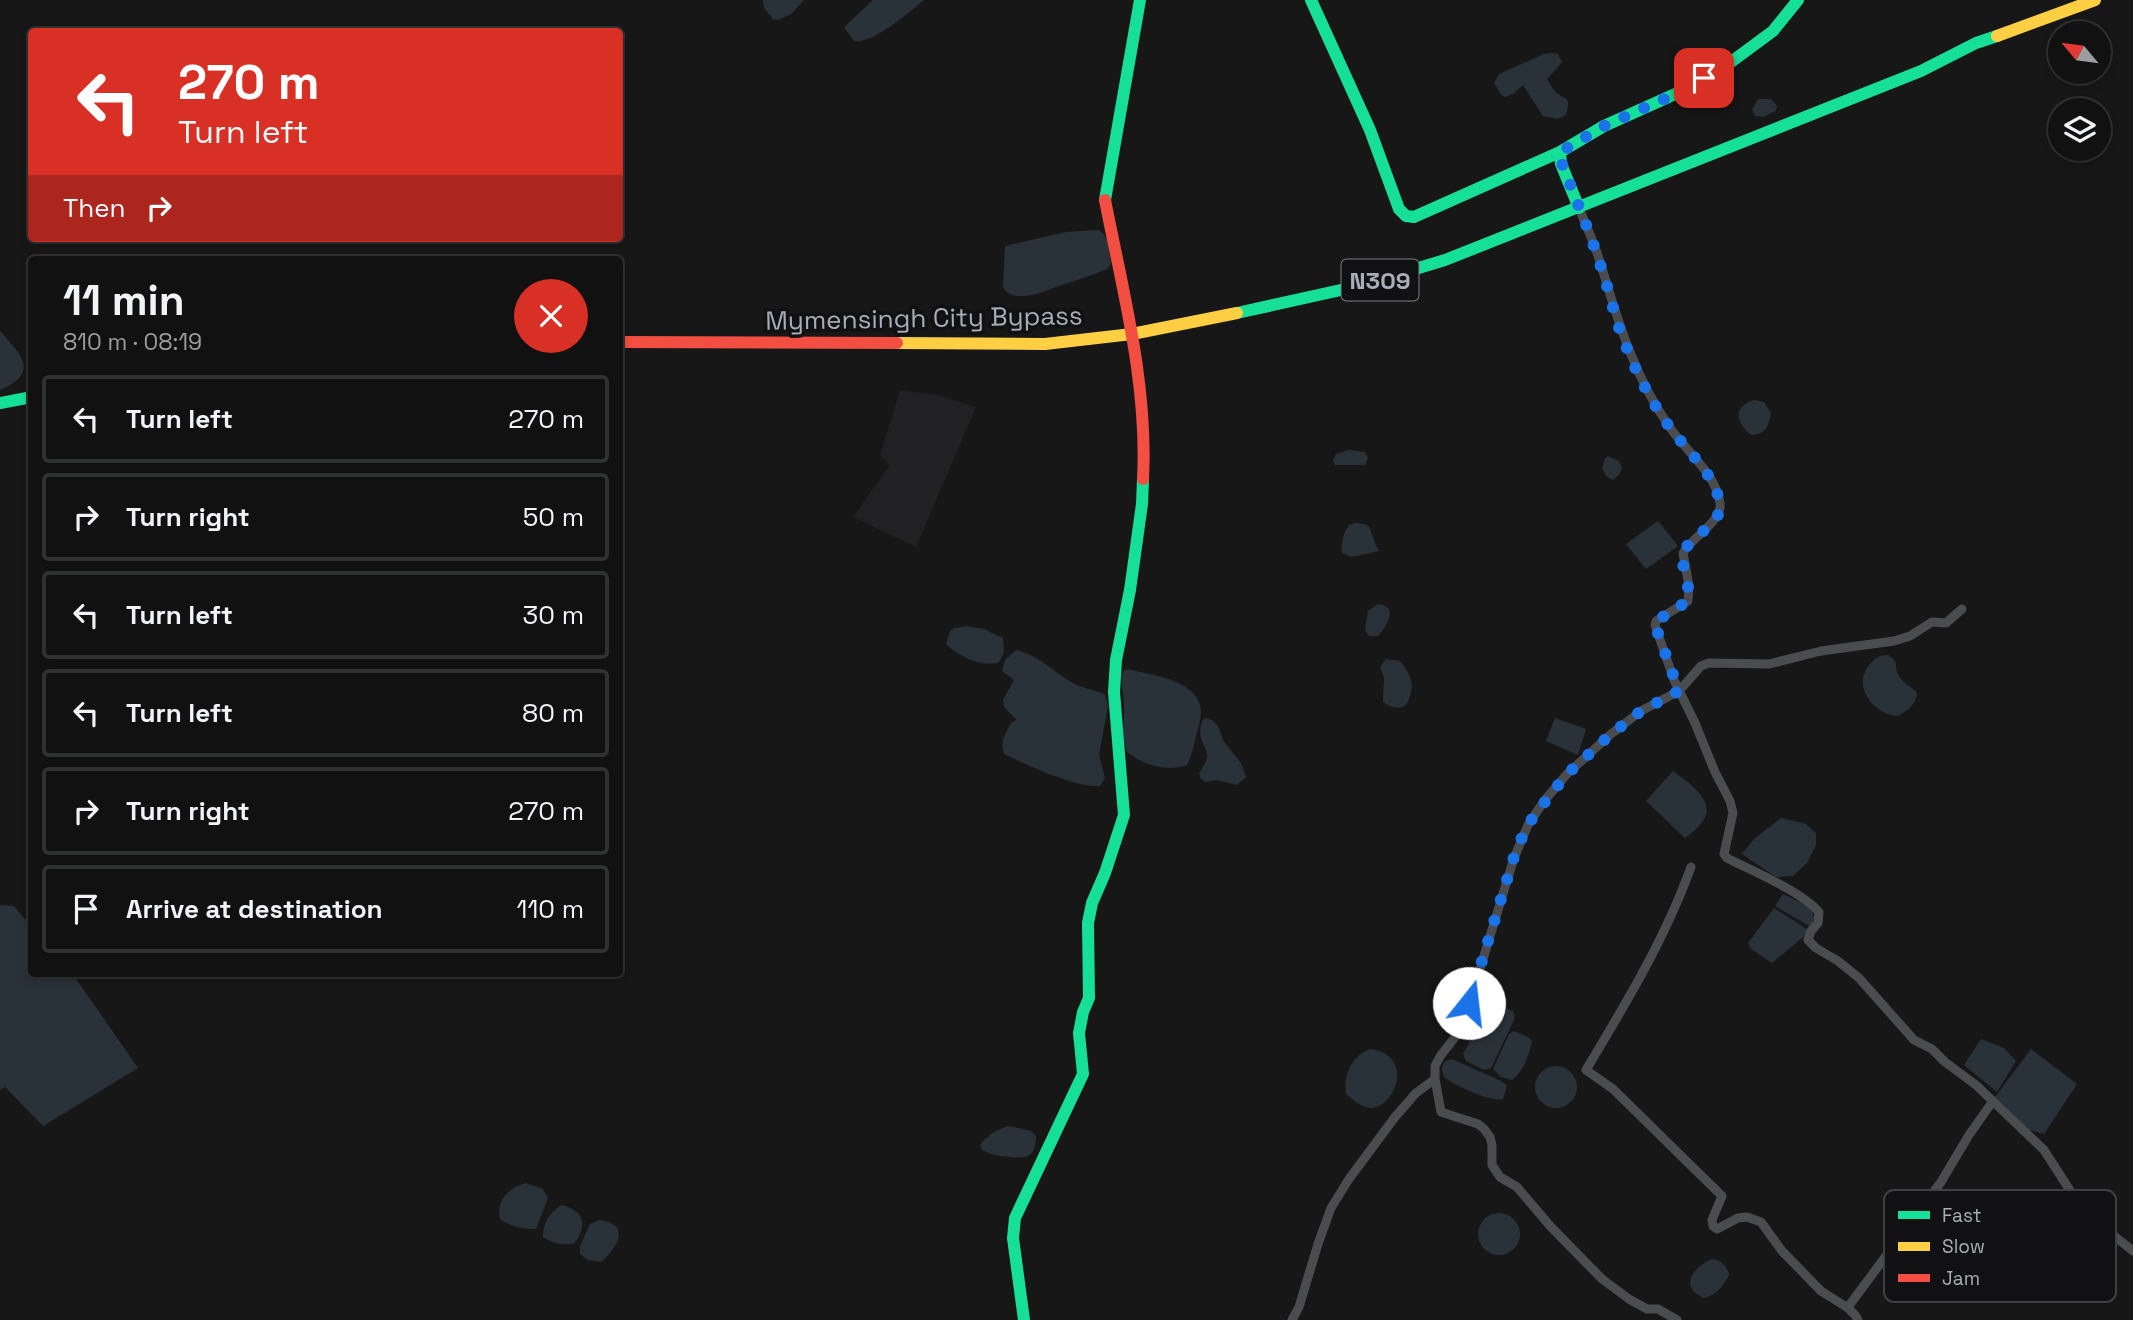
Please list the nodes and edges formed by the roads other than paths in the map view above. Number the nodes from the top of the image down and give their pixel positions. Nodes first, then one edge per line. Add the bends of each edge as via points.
1 (1140, 0) edge
2 (1311, 0) edge
3 (1798, 0) edge
4 (2095, 0) edge
5 (1560, 152) junction
6 (1580, 208) junction
7 (1132, 334) junction
8 (623, 342) edge
9 (28, 398) edge
10 (0, 403) edge
11 (1962, 609) dead end
12 (1679, 691) junction
13 (1691, 867) dead end
14 (1435, 1079) junction
15 (1993, 1101) junction
16 (1935, 1190) edge
17 (2070, 1190) edge
18 (2116, 1237) edge
19 (2133, 1251) edge
20 (1884, 1259) edge
21 (1848, 1308) junction
22 (1024, 1320) edge
23 (1293, 1320) edge
24 (1677, 1320) edge
25 (1858, 1320) edge

1 - 7 main road via 1104,197
2 - 5 main road via 1370,130 1399,209 1406,216 1414,217
3 - 5 main road via 1773,31 1727,65
4 - 6 main road, Mymensingh City Bypass / N309 via 1976,43 1921,71
5 - 6 main road
6 - 7 main road, Mymensingh City Bypass / N309 via 1445,260 1359,286
6 - 12 street via 1622,334 1652,401 1712,481 1720,503 1718,514 1683,553 1688,601 1655,625
7 - 8 main road, Mymensingh City Bypass / N309 via 1045,344
7 - 22 main road via 1144,443 1142,504 1114,692 1124,815 1088,923 1090,998 1079,1033 1083,1074 1015,1218 1013,1238
9 - 10 main road
11 - 12 street via 1946,623 1932,622 1894,641 1769,664 1709,663
12 - 14 street via 1611,734 1567,774 1533,817 1517,847 1464,1021 1441,1055
12 - 15 street via 1730,801 1733,813 1723,848 1727,858 1813,905 1819,912 1818,923 1808,940 1860,978 1914,1040 1932,1049
13 - 21 street via 1678,903 1586,1070 1613,1089 1722,1196 1713,1226 1722,1228 1747,1217 1761,1222 1821,1291
14 - 23 street via 1395,1118 1331,1208
14 - 24 street via 1440,1112 1485,1129 1492,1165 1500,1178 1517,1187 1602,1279 1647,1309 1658,1309
15 - 16 street
15 - 17 street via 2045,1150
18 - 19 street
20 - 21 street
21 - 25 street

